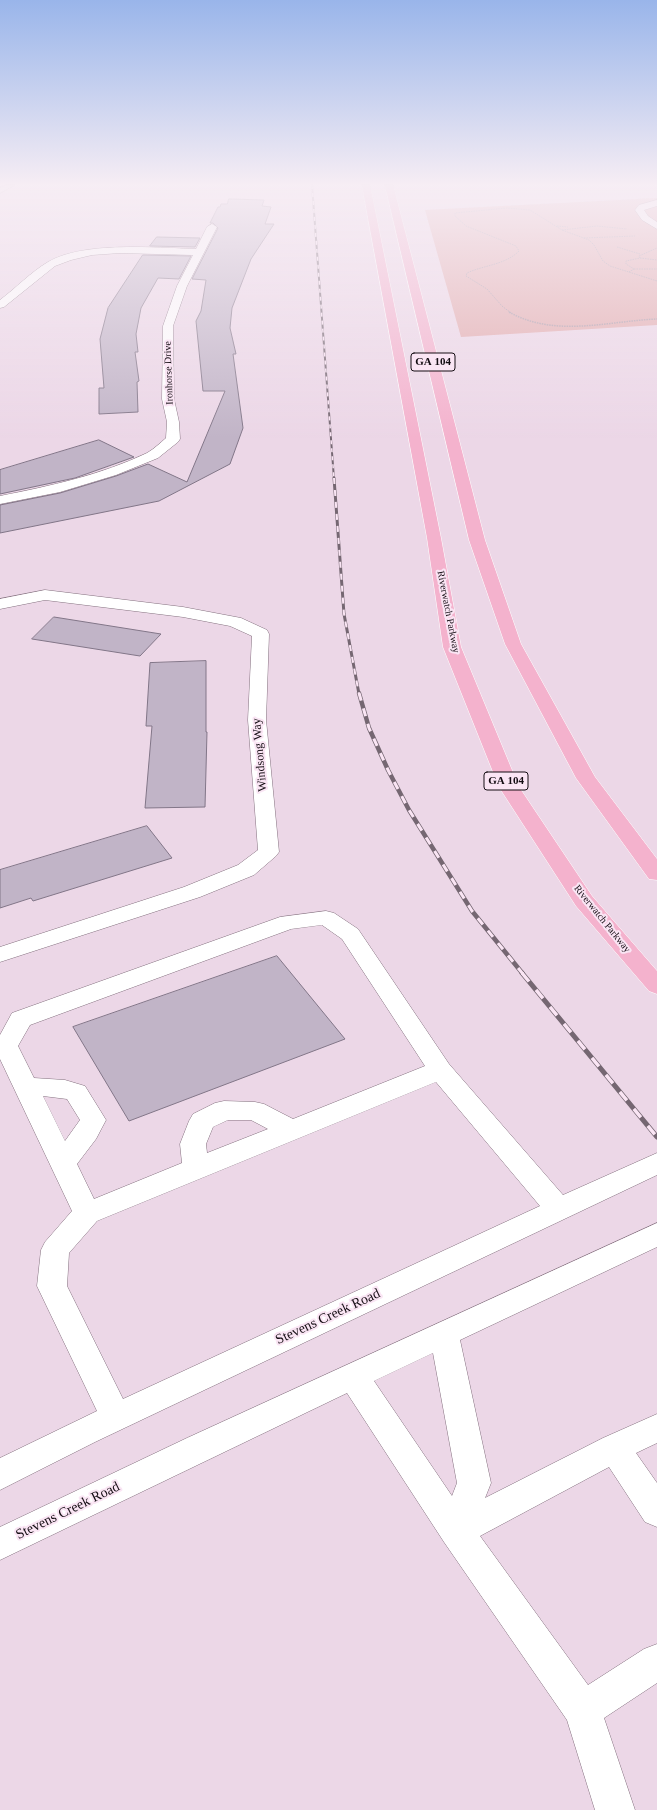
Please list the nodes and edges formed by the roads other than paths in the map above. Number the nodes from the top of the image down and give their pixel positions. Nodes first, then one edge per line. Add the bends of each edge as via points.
1 (45, 269) edge
2 (191, 269) edge
3 (382, 269) edge
4 (410, 269) edge
5 (0, 305) edge
6 (0, 500) edge
7 (0, 604) edge
8 (657, 874) edge
9 (0, 955) edge
10 (657, 986) edge
11 (440, 1070) junction
12 (25, 1086) junction
13 (292, 1130) junction
14 (63, 1163) junction
15 (657, 1163) edge
16 (196, 1169) junction
17 (559, 1209) junction
18 (87, 1213) junction
19 (657, 1234) edge
20 (444, 1333) junction
21 (353, 1376) junction
22 (116, 1417) junction
23 (657, 1428) edge
24 (614, 1448) junction
25 (0, 1475) edge
26 (657, 1511) edge
27 (456, 1531) junction
28 (0, 1544) edge
29 (657, 1662) edge
30 (583, 1710) junction
31 (615, 1810) edge

1 - 5 street
2 - 6 street, Ironhorse Drive via 168,326 168,399 173,422 173,439 153,455 111,472 55,489
3 - 10 main road, Riverwatch Parkway / GA 104 via 434,538 452,647 509,787 584,901
4 - 8 main road, GA 104 via 477,540 513,644 586,778
7 - 9 street, Windsong Way via 46,595 60,596 183,612 235,622 261,634 256,720 269,852 246,870 192,892
11 - 12 street via 350,934 326,918 288,922 21,1019 6,1046
11 - 13 street
11 - 17 street
12 - 14 street
12 - 14 street via 76,1092 93,1120
13 - 16 street
13 - 16 street via 255,1111 224,1110 202,1121 193,1144
14 - 18 street
15 - 17 street, Stevens Creek Road
16 - 18 street
17 - 22 street, Stevens Creek Road
18 - 22 street via 54,1250 52,1286
19 - 20 street, Stevens Creek Road
20 - 21 street, Stevens Creek Road
20 - 27 street via 474,1483
21 - 27 street
21 - 28 street, Stevens Creek Road
22 - 25 street, Stevens Creek Road
23 - 24 street
24 - 26 street
24 - 27 street
27 - 30 street
29 - 30 street
30 - 31 street

